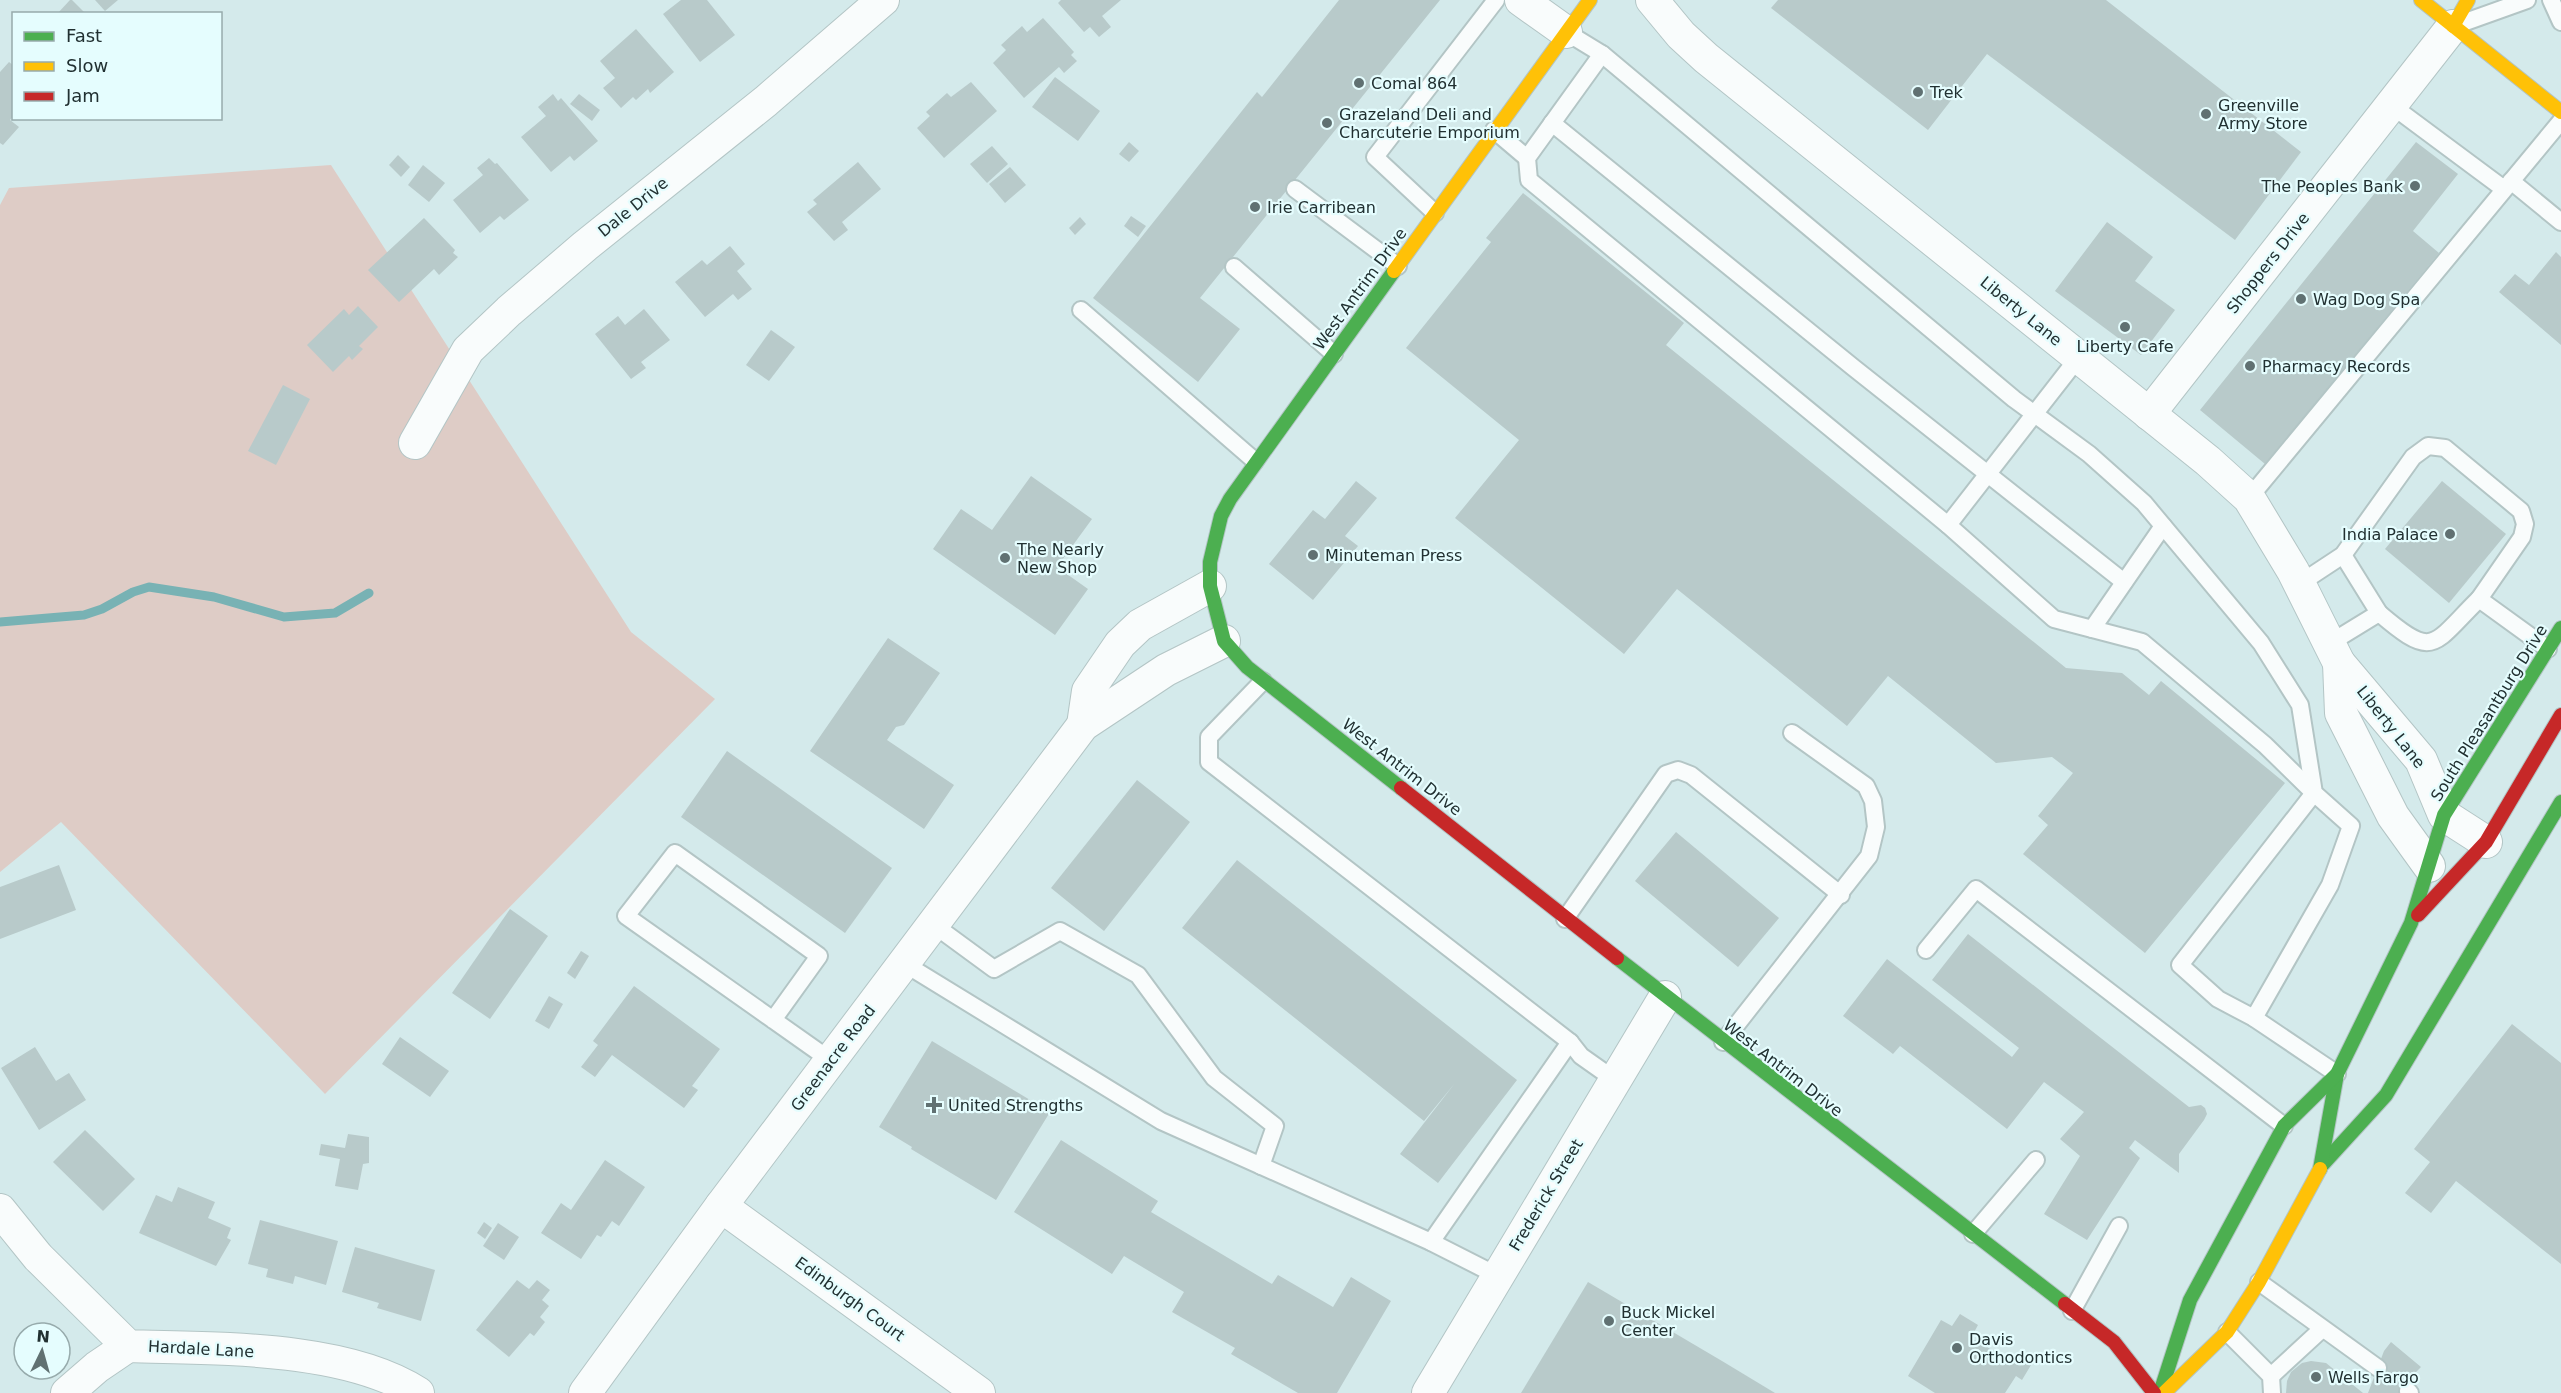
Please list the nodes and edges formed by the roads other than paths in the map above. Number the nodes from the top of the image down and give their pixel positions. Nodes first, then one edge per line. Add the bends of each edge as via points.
1 (883, 0) edge
2 (1496, 0) edge
3 (1521, 0) edge
4 (1590, 0) edge
5 (1652, 0) edge
6 (2421, 0) edge
7 (2527, 0) edge
8 (2551, 0) edge
9 (2461, 13) edge
10 (2561, 22) edge
11 (1566, 32) junction
12 (1602, 54) junction
13 (2391, 105) junction
14 (2561, 112) edge
15 (2561, 121) edge
16 (1552, 123) junction
17 (1494, 130) junction
18 (1527, 158) junction
19 (2508, 185) junction
20 (1295, 189) dead end
21 (1436, 213) junction
22 (2561, 222) edge
23 (1398, 266) junction
24 (1234, 267) dead end
25 (1081, 310) dead end
26 (1334, 354) junction
27 (2079, 358) junction
28 (2033, 413) junction
29 (2149, 414) junction
30 (415, 443) dead end
31 (1256, 461) junction
32 (1988, 474) junction
33 (2250, 498) junction
34 (1948, 525) junction
35 (2163, 526) junction
36 (2343, 555) junction
37 (2124, 582) junction
38 (2299, 584) junction
39 (1210, 586) junction
40 (2479, 599) junction
41 (2379, 613) junction
42 (2092, 628) junction
43 (2561, 628) edge
44 (1224, 641) junction
45 (2548, 649) junction
46 (2335, 653) junction
47 (1263, 681) junction
48 (2561, 716) edge
49 (1083, 725) junction
50 (1792, 733) dead end
51 (2314, 793) junction
52 (2561, 802) edge
53 (2444, 815) junction
54 (2486, 842) junction
55 (2429, 866) junction
56 (1841, 895) junction
57 (1565, 919) junction
58 (2411, 923) junction
59 (934, 925) junction
60 (1926, 950) dead end
61 (905, 964) junction
62 (1665, 997) junction
63 (2254, 1018) junction
64 (773, 1020) junction
65 (1570, 1042) junction
66 (1723, 1042) junction
67 (830, 1060) junction
68 (2337, 1074) junction
69 (1615, 1080) junction
70 (2284, 1126) junction
71 (2036, 1160) dead end
72 (2323, 1164) junction
73 (1262, 1166) junction
74 (721, 1206) junction
75 (0, 1210) edge
76 (2119, 1226) dead end
77 (1973, 1234) junction
78 (1431, 1242) junction
79 (1498, 1276) junction
80 (2259, 1282) junction
81 (2072, 1311) junction
82 (2322, 1329) junction
83 (2227, 1332) junction
84 (128, 1346) junction
85 (2378, 1368) dead end
86 (2272, 1385) edge
87 (67, 1393) edge
88 (417, 1393) edge
89 (585, 1393) edge
90 (979, 1393) edge
91 (1428, 1393) edge
92 (2154, 1393) edge
93 (2162, 1393) edge

1 - 30 street, Dale Drive via 509,311 468,350
2 - 21 lane via 1376,157
3 - 11 street
4 - 11 main road, West Antrim Drive
5 - 27 street, Liberty Lane via 1706,58
6 - 9 main road
7 - 9 lane
8 - 10 lane
9 - 13 street, Shoppers Drive
9 - 14 main road
11 - 12 lane
11 - 17 main road, West Antrim Drive
12 - 16 lane
12 - 28 lane
13 - 19 lane
13 - 29 street, Shoppers Drive
15 - 19 lane
16 - 18 lane
16 - 32 lane
17 - 18 lane
17 - 21 main road, West Antrim Drive
18 - 34 lane via 1529,180
19 - 22 lane
19 - 33 lane
20 - 23 lane
21 - 23 main road, West Antrim Drive
23 - 26 main road, West Antrim Drive
24 - 26 lane
25 - 31 lane
26 - 31 main road, West Antrim Drive
27 - 28 lane
27 - 29 street, Liberty Lane
28 - 32 lane
28 - 35 lane via 2089,454 2144,503
29 - 33 street, Liberty Lane
31 - 39 main road, West Antrim Drive via 1221,516 1210,562
32 - 34 lane
32 - 37 lane
33 - 38 street, Liberty Lane
34 - 42 lane via 2054,619
35 - 37 lane
35 - 51 lane via 2261,643 2300,705
36 - 38 lane
36 - 40 lane via 2413,457 2428,446 2445,448 2521,511 2525,524 2522,537
36 - 41 lane
37 - 42 lane
38 - 46 street, Liberty Lane
39 - 44 main road, West Antrim Drive
39 - 49 street, Greenacre Road via 1140,625 1120,644 1088,691
40 - 41 lane via 2436,641 2423,644 2408,638
40 - 45 lane
41 - 46 lane
42 - 51 lane via 2142,642 2265,745
43 - 45 main road, South Pleasantburg Drive
44 - 47 main road, West Antrim Drive
44 - 49 street, Greenacre Road via 1166,670
45 - 53 main road, South Pleasantburg Drive
46 - 53 street, Liberty Lane via 2421,760
46 - 55 street, Liberty Lane via 2341,713 2393,816
47 - 57 main road, West Antrim Drive
47 - 65 lane via 1209,738 1209,762
48 - 54 main road
49 - 59 street, Greenacre Road
50 - 56 lane via 1866,786 1873,801 1876,827 1869,856
51 - 63 lane via 2350,826 2330,885
51 - 63 lane via 2180,965 2218,999
52 - 72 main road via 2386,1095
53 - 54 street
53 - 55 main road, South Pleasantburg Drive
54 - 58 main road
55 - 58 main road, South Pleasantburg Drive
56 - 57 lane via 1691,775 1678,770 1666,774
56 - 66 lane
57 - 62 main road, West Antrim Drive
58 - 68 main road
59 - 61 street, Greenacre Road
59 - 73 lane via 994,969 1060,931 1138,975 1214,1078 1275,1126
60 - 70 lane via 1976,889
61 - 67 street, Greenacre Road
61 - 73 lane via 1161,1121
62 - 66 main road, West Antrim Drive
62 - 69 street, Frederick Street
63 - 68 lane
64 - 64 lane via 626,916 675,854 819,956
64 - 67 lane
65 - 69 lane via 1581,1056
65 - 78 lane
66 - 77 main road, West Antrim Drive
67 - 74 street, Greenacre Road
68 - 70 main road
68 - 72 main road
69 - 79 street, Frederick Street
70 - 93 main road via 2190,1300
71 - 77 lane
72 - 80 main road
73 - 78 lane
74 - 89 street, Greenacre Road
74 - 90 street, Edinburgh Court
75 - 84 street, Hardale Lane via 38,1257
76 - 81 lane
77 - 81 main road, West Antrim Drive
78 - 79 lane
79 - 91 street, Frederick Street
80 - 82 lane
80 - 83 main road
81 - 92 main road, West Antrim Drive via 2114,1342
82 - 85 lane
82 - 86 lane
83 - 86 lane
83 - 93 main road
84 - 87 street
84 - 88 street, Hardale Lane via 303,1355 360,1369

